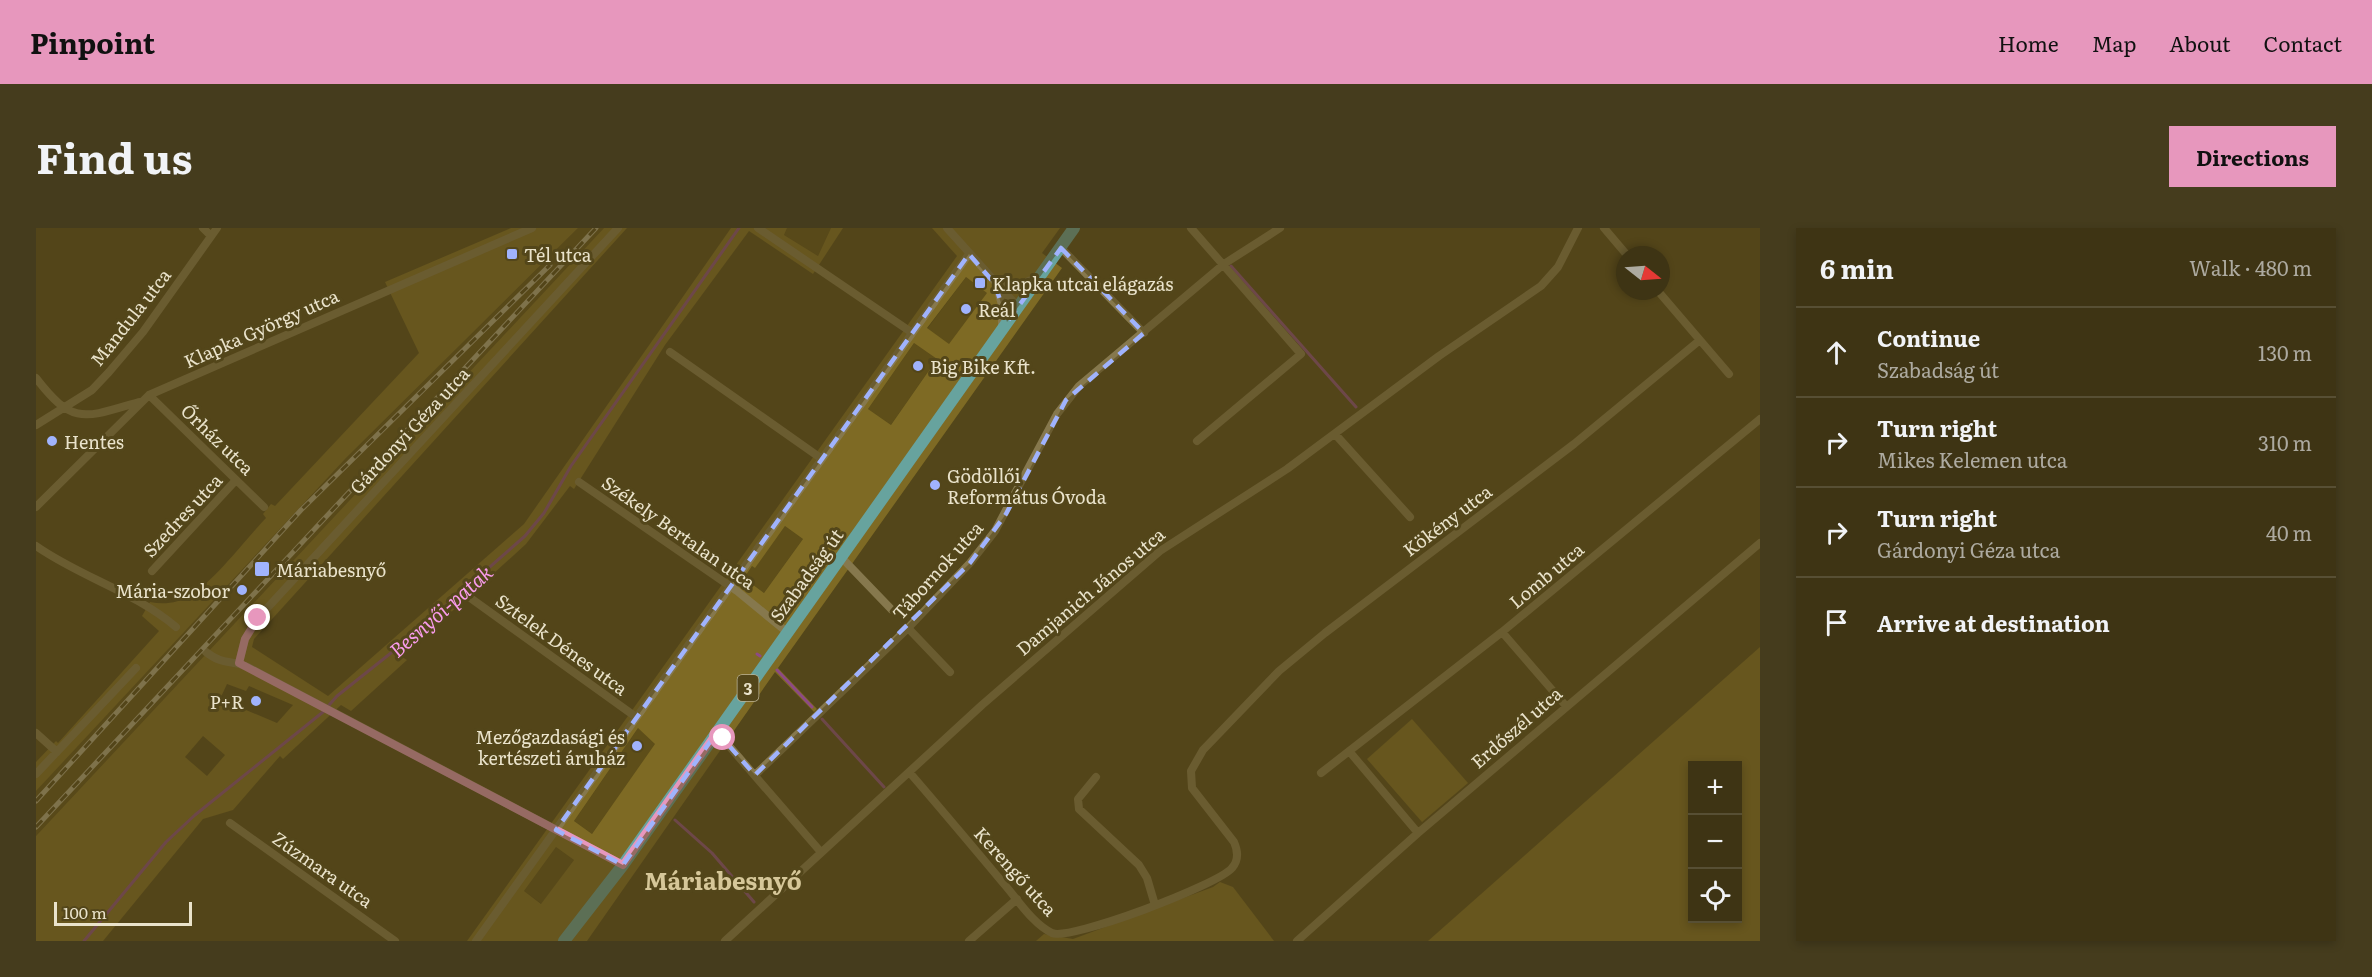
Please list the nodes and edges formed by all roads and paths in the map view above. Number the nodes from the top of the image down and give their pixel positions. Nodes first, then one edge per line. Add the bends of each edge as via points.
1 (203, 228) edge
2 (217, 228) edge
3 (532, 228) edge
4 (618, 228) edge
5 (758, 228) edge
6 (1074, 228) edge
7 (1191, 228) edge
8 (1280, 228) edge
9 (1578, 228) edge
10 (1604, 228) edge
11 (949, 229) edge
12 (211, 236) junction
13 (1619, 246) edge
14 (1061, 248) junction
15 (969, 254) junction
16 (1224, 264) junction
17 (1040, 277) junction
18 (995, 284) junction
19 (1666, 300) edge
20 (1018, 307) junction
21 (1002, 330) junction
22 (911, 332) junction
23 (1144, 333) junction
24 (1700, 340) junction
25 (670, 352) dead end
26 (1729, 374) dead end
27 (36, 378) edge
28 (149, 395) junction
29 (139, 402) junction
30 (64, 409) junction
31 (1760, 419) edge
32 (36, 425) edge
33 (1335, 434) junction
34 (1197, 441) dead end
35 (822, 459) junction
36 (236, 480) junction
37 (579, 482) dead end
38 (36, 507) edge
39 (264, 507) dead end
40 (1410, 517) dead end
41 (1760, 543) edge
42 (36, 546) edge
43 (841, 557) junction
44 (152, 571) dead end
45 (729, 588) junction
46 (469, 597) dead end
47 (892, 610) dead end
48 (176, 627) dead end
49 (908, 628) junction
50 (787, 632) junction
51 (1502, 632) junction
52 (206, 652) dead end
53 (239, 663) junction
54 (136, 668) dead end
55 (950, 672) dead end
56 (1566, 706) junction
57 (636, 717) junction
58 (717, 732) junction
59 (36, 733) edge
60 (1220, 733) joint
61 (1349, 751) junction
62 (57, 752) junction
63 (910, 773) junction
64 (1321, 773) dead end
65 (36, 774) edge
66 (755, 776) junction
67 (1096, 777) dead end
68 (230, 824) dead end
69 (556, 830) junction
70 (1418, 833) junction
71 (820, 851) junction
72 (623, 865) junction
73 (1017, 899) junction
74 (1155, 905) junction
75 (395, 941) edge
76 (476, 941) edge
77 (564, 941) edge
78 (725, 941) edge
79 (969, 941) edge
80 (1297, 941) edge

1 - 12 street
2 - 12 street, Mandula utca
3 - 28 street, Klapka György utca
4 - 53 street, Gárdonyi Géza utca via 258,618 245,639
5 - 22 street
6 - 14 main road, Szabadság út / 3
7 - 16 street
8 - 16 street, Tábornok utca
9 - 33 street, Damjanich János utca via 1558,267 1541,286
10 - 13 street
11 - 15 street
12 - 30 street, Mandula utca via 125,354 92,390
14 - 17 main road, Szabadság út / 3
14 - 23 street
15 - 18 street
15 - 22 street
16 - 23 street, Tábornok utca
16 - 34 street via 1301,354
17 - 18 street via 1017,286
17 - 20 main road, Szabadság út / 3
18 - 20 street
18 - 21 street via 1002,302
19 - 24 street
20 - 21 main road, Szabadság út / 3
21 - 43 main road, Szabadság út / 3
22 - 35 street
23 - 49 street, Tábornok utca via 1066,400 995,531
24 - 26 street
24 - 60 street, Kökény utca via 1574,444 1279,671
25 - 35 street
27 - 30 street
28 - 29 street, Klapka György utca
28 - 36 street, Őrház utca
29 - 30 street via 92,415
29 - 38 street, Klapka György utca
30 - 32 street, Mandula utca
31 - 51 street, Lomb utca
33 - 40 street
33 - 63 street, Damjanich János utca via 1160,551 982,705
35 - 45 street
36 - 39 street, Őrház utca
36 - 44 street, Szedres utca
37 - 45 street, Székely Bertalan utca
41 - 56 street, Erdőszél utca
42 - 48 street via 148,607
43 - 47 street
43 - 50 main road, Szabadság út / 3
45 - 50 street, Székely Bertalan utca
45 - 57 street
46 - 57 street, Sztelek Dénes utca
49 - 55 street
49 - 66 street, Tábornok utca
50 - 58 main road, Szabadság út / 3
51 - 56 street
51 - 61 street, Lomb utca
52 - 53 street via 218,662
53 - 69 street
54 - 62 street
56 - 70 street, Erdőszél utca
57 - 69 street
58 - 66 street
58 - 72 main road, Szabadság út / 3
59 - 62 street
60 - 74 street, Kerengő utca via 1198,757 1190,780 1196,797 1234,842 1236,861 1215,882
61 - 64 street, Lomb utca
61 - 70 street
62 - 65 street
63 - 71 street, Damjanich János utca
63 - 73 street, Kerengő utca
66 - 71 street
67 - 74 street via 1078,799 1079,808 1139,865
68 - 75 street, Zúzmara utca
69 - 72 street
69 - 76 street
70 - 80 street, Erdőszél utca
71 - 78 street, Damjanich János utca
72 - 77 main road, Szabadság út / 3
73 - 74 street, Kerengő utca via 1047,930 1062,936
73 - 79 street

